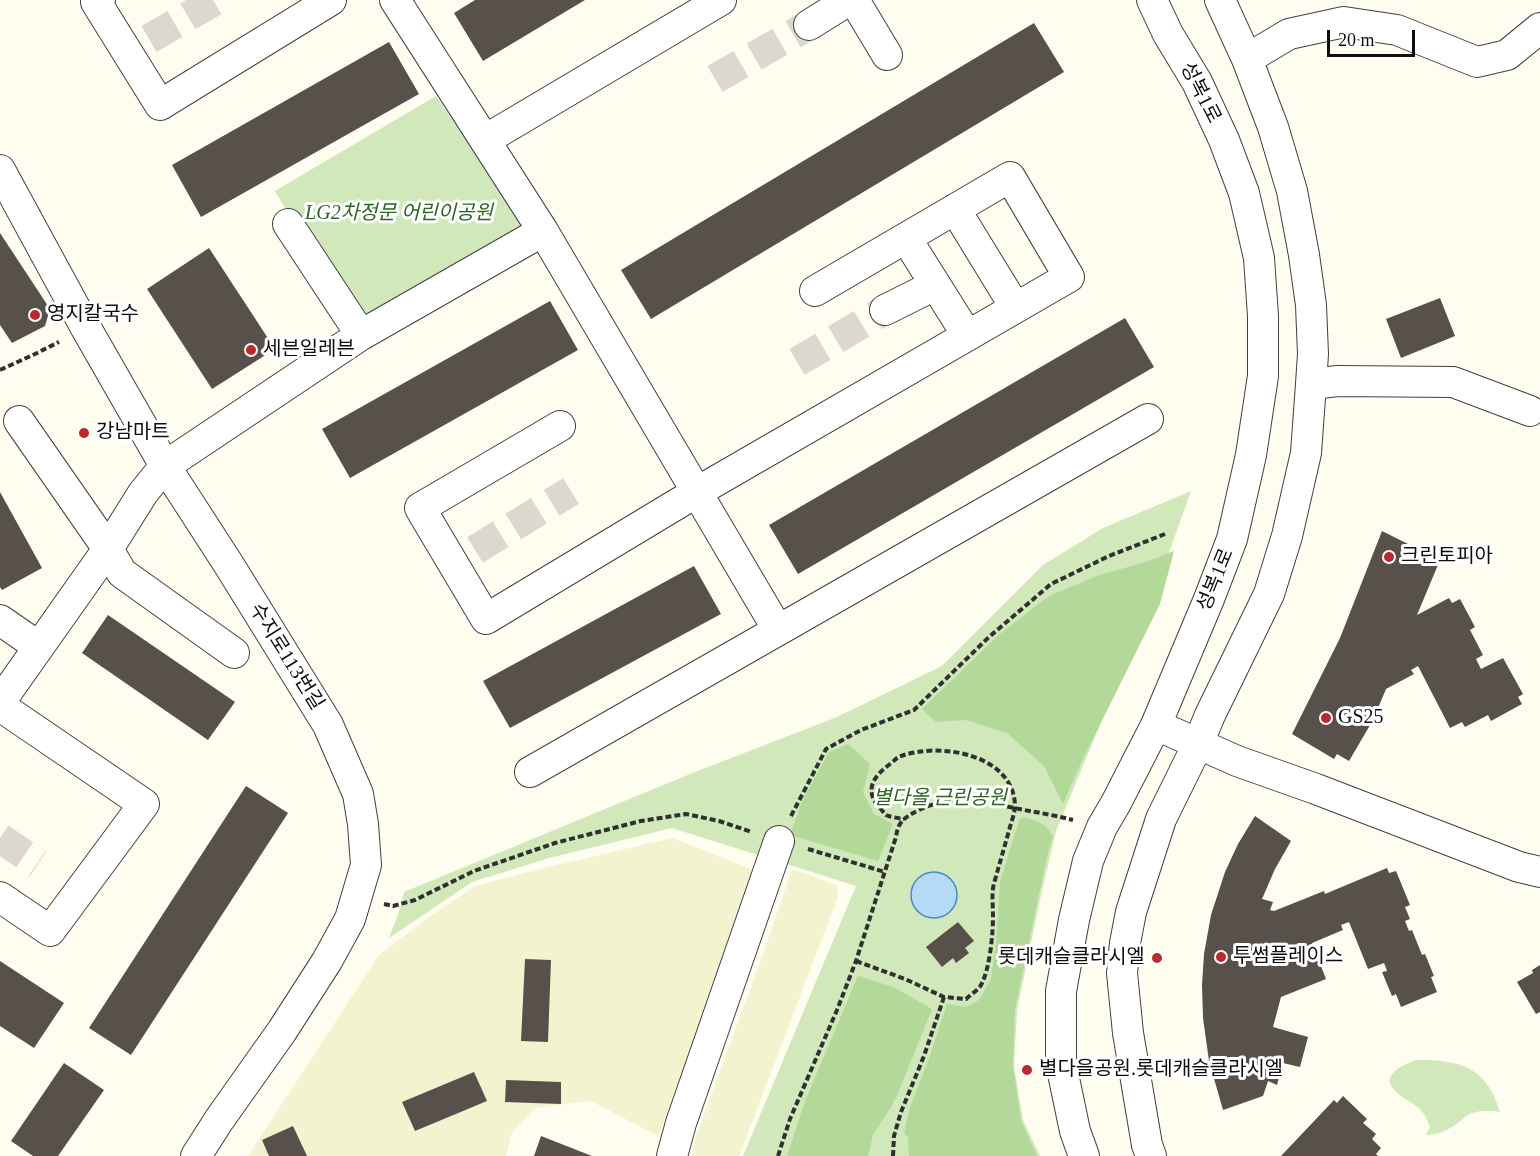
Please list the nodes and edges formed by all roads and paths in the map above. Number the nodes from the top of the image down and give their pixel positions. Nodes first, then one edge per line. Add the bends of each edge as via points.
1 (100, 0) edge
2 (331, 0) edge
3 (395, 0) edge
4 (721, 0) edge
5 (849, 0) edge
6 (854, 0) edge
7 (1152, 0) edge
8 (1220, 0) edge
9 (808, 25) tunnel mouth
10 (1540, 28) edge
11 (887, 56) dead end
12 (1247, 59) junction
13 (485, 140) junction
14 (0, 170) edge
15 (955, 209) junction
16 (288, 224) dead end
17 (543, 231) junction
18 (906, 238) junction
19 (935, 285) junction
20 (815, 291) dead end
21 (1015, 308) junction
22 (885, 310) tunnel mouth
23 (86, 328) junction
24 (361, 335) junction
25 (967, 335) junction
26 (0, 370) edge
27 (1311, 384) junction
28 (1530, 411) dead end
29 (1148, 418) dead end
30 (19, 421) dead end
31 (560, 426) dead end
32 (165, 466) junction
33 (697, 492) junction
34 (1165, 534) dead end
35 (108, 549) junction
36 (0, 620) edge
37 (778, 630) junction
38 (39, 647) junction
39 (234, 654) dead end
40 (0, 704) edge
41 (1156, 725) junction
42 (1198, 744) junction
43 (530, 772) dead end
44 (1016, 808) junction
45 (1046, 814) dead end
46 (904, 819) junction
47 (779, 841) junction
48 (885, 872) junction
49 (1540, 872) edge
50 (0, 897) edge
51 (356, 900) junction
52 (856, 961) junction
53 (944, 997) junction
54 (196, 1156) edge
55 (672, 1156) edge
56 (778, 1156) edge
57 (893, 1156) edge
58 (1084, 1156) edge
59 (1151, 1156) edge

1 - 2 street via 96,2 139,46 160,105
3 - 13 street
4 - 13 street
5 - 9 street
6 - 11 street
7 - 41 street, 성복1로 via 1197,82 1244,193 1259,258 1263,316 1263,376 1232,539
8 - 12 street
10 - 12 street via 1507,56 1477,62 1397,30 1344,22 1289,34
12 - 27 street via 1292,191 1311,305
13 - 17 street
14 - 23 street, 수지로113번길
15 - 18 street
15 - 21 street
15 - 21 street via 1010,177 1069,277
16 - 24 street
17 - 24 street
17 - 33 street
18 - 19 street
18 - 20 street
19 - 22 street
19 - 25 street
21 - 25 street
23 - 26 path
23 - 32 street, 수지로113번길
24 - 32 street
25 - 33 street
27 - 28 street via 1453,382
27 - 42 street via 1306,453 1269,594
29 - 37 street
30 - 35 street
31 - 33 street via 420,508 464,557 486,619
32 - 35 street
32 - 51 street, 수지로113번길 via 328,725 358,794 363,824 366,865
33 - 37 street
34 - 47 path via 1051,584 914,710 861,730 826,749
35 - 38 street
35 - 39 street via 122,573
36 - 38 street
37 - 43 street
38 - 40 street
40 - 50 street via 144,804 50,931
41 - 42 street
41 - 58 street, 성복1로 via 1088,861 1061,991 1061,1064
42 - 49 street
42 - 59 street via 1161,819 1125,943 1122,973 1128,1033
44 - 45 path
44 - 46 path via 961,800 928,806
44 - 46 path via 1014,792 1003,775 981,759 955,751 927,751 900,756 874,778 871,787 876,804 886,814
44 - 53 path via 993,887 993,927 982,985 966,999
46 - 48 path via 897,828
47 - 48 path
47 - 51 path via 686,814 555,843 474,871 415,900 393,906
47 - 55 street
48 - 52 path
51 - 54 street, 수지로113번길 via 327,961
52 - 53 path
52 - 56 path
53 - 57 path via 901,1112

